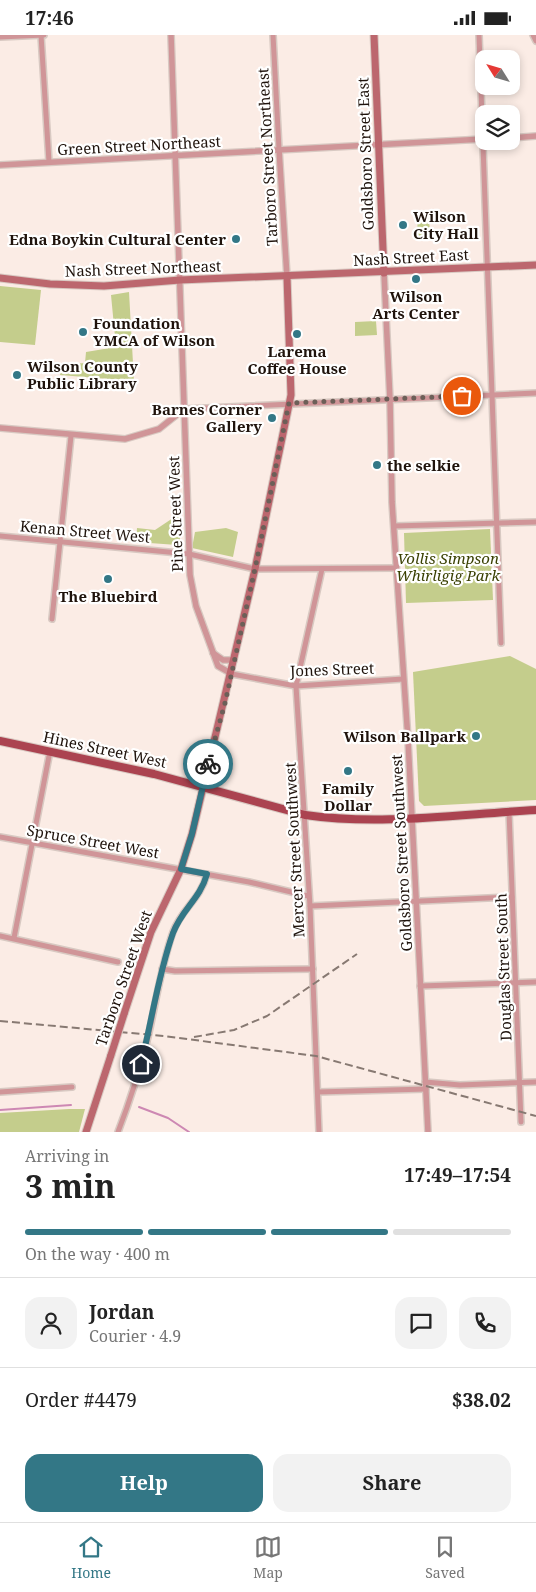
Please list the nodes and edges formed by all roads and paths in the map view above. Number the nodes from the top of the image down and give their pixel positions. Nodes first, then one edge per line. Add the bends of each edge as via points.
1 (42, 35) edge
2 (171, 35) edge
3 (273, 35) edge
4 (374, 35) edge
5 (479, 35) edge
6 (533, 35) edge
7 (0, 37) edge
8 (536, 41) edge
9 (482, 105) edge
10 (536, 137) edge
11 (520, 138) edge
12 (475, 139) edge
13 (378, 145) junction
14 (280, 149) junction
15 (483, 150) edge
16 (175, 155) junction
17 (49, 162) junction
18 (0, 165) edge
19 (536, 265) edge
20 (488, 268) junction
21 (384, 273) junction
22 (287, 277) junction
23 (0, 278) edge
24 (180, 280) junction
25 (536, 393) edge
26 (490, 395) junction
27 (390, 400) junction
28 (289, 403) junction
29 (184, 409) junction
30 (0, 428) edge
31 (71, 436) junction
32 (536, 522) edge
33 (496, 523) junction
34 (394, 526) junction
35 (0, 536) edge
36 (62, 541) junction
37 (189, 554) junction
38 (396, 568) junction
39 (255, 569) junction
40 (322, 569) junction
41 (52, 619) dead end
42 (501, 643) dead end
43 (212, 652) junction
44 (234, 660) junction
45 (232, 674) junction
46 (403, 679) junction
47 (296, 686) junction
48 (0, 741) edge
49 (50, 751) junction
50 (203, 787) junction
51 (536, 810) edge
52 (509, 812) junction
53 (304, 815) junction
54 (412, 818) junction
55 (0, 837) edge
56 (33, 843) junction
57 (181, 869) junction
58 (207, 874) junction
59 (308, 896) junction
60 (512, 897) junction
61 (416, 901) junction
62 (310, 906) junction
63 (0, 936) edge
64 (14, 938) junction
65 (118, 961) dead end
66 (162, 969) junction
67 (312, 969) junction
68 (516, 982) junction
69 (536, 982) edge
70 (420, 986) junction
71 (536, 1082) edge
72 (520, 1083) junction
73 (426, 1086) junction
74 (72, 1087) dead end
75 (0, 1092) edge
76 (318, 1092) junction
77 (521, 1122) dead end
78 (86, 1132) edge
79 (118, 1132) edge
80 (319, 1132) edge
81 (428, 1132) edge

1 - 7 street
1 - 17 street
2 - 16 street, Pine Street West
3 - 14 street, Tarboro Street Northeast
4 - 13 main road, Goldsboro Street East
5 - 9 street
6 - 8 street
10 - 11 street
12 - 13 street, Green Street Northeast
13 - 14 street, Green Street Northeast
13 - 21 main road, Goldsboro Street East
14 - 16 street, Green Street Northeast
14 - 22 street, Tarboro Street Northeast
15 - 20 street
16 - 17 street, Green Street Northeast
16 - 24 street, Pine Street West
17 - 18 street, Green Street Northeast
19 - 20 main road, Nash Street East
20 - 21 main road, Nash Street East
20 - 26 street
21 - 22 main road, Nash Street East
21 - 27 street, Goldsboro Street Southwest
22 - 24 main road, Nash Street Northeast
22 - 28 main road, Tarboro Street West
23 - 24 main road, Nash Street Northeast via 83,286
24 - 29 street, Pine Street West
25 - 26 street
26 - 27 street
26 - 33 street
27 - 28 street
27 - 34 street, Goldsboro Street Southwest
28 - 29 street
28 - 39 main road, Tarboro Street West
29 - 31 street via 159,429 133,438
29 - 37 street, Pine Street West
30 - 31 street
31 - 36 street
32 - 33 street
33 - 34 street
33 - 42 street
34 - 38 street, Goldsboro Street Southwest
35 - 36 street, Kenan Street West
36 - 37 street, Kenan Street West
36 - 41 street
37 - 39 street, Kenan Street West
37 - 43 street, Pine Street West via 192,592
38 - 40 street, Kenan Street West
38 - 46 street, Goldsboro Street Southwest
39 - 40 street, Kenan Street West
39 - 44 main road, Tarboro Street West
40 - 47 street, Mercer Street Southwest
43 - 44 street via 223,660
43 - 45 street, Pine Street West via 218,666
44 - 45 main road, Tarboro Street West
45 - 47 street, Jones Street
45 - 50 main road, Tarboro Street West
46 - 47 street, Jones Street
46 - 54 street, Goldsboro Street Southwest
47 - 53 street, Mercer Street Southwest
48 - 49 main road, Hines Street West
49 - 50 main road, Hines Street West
49 - 56 street
50 - 53 main road, Hines Street West
50 - 57 main road, Tarboro Street West
51 - 52 main road, Hines Street West
52 - 54 main road, Hines Street West
52 - 60 street, Douglas Street South
53 - 54 main road, Hines Street West via 350,820
53 - 59 street, Mercer Street Southwest
54 - 61 street, Goldsboro Street Southwest
55 - 56 street, Spruce Street West
56 - 57 street, Spruce Street West
56 - 64 street
57 - 58 street, Spruce Street West
57 - 78 main road, Tarboro Street West, bridge via 151,932
58 - 59 street, Spruce Street West
58 - 66 street via 201,892 180,916
59 - 62 street, Mercer Street Southwest
60 - 61 street
60 - 68 street, Douglas Street South
61 - 62 street
61 - 70 street, Goldsboro Street Southwest
62 - 67 street, Mercer Street Southwest
63 - 64 street
64 - 65 street
66 - 67 street
66 - 79 street via 136,1083
67 - 76 street, Mercer Street Southwest
68 - 69 street
68 - 70 street
68 - 72 street, Douglas Street South
70 - 73 street, Goldsboro Street Southwest
71 - 72 street
72 - 73 street
72 - 77 street, Douglas Street South
73 - 76 street
73 - 81 street, Goldsboro Street Southwest
74 - 75 street
76 - 80 street, Mercer Street Southwest

